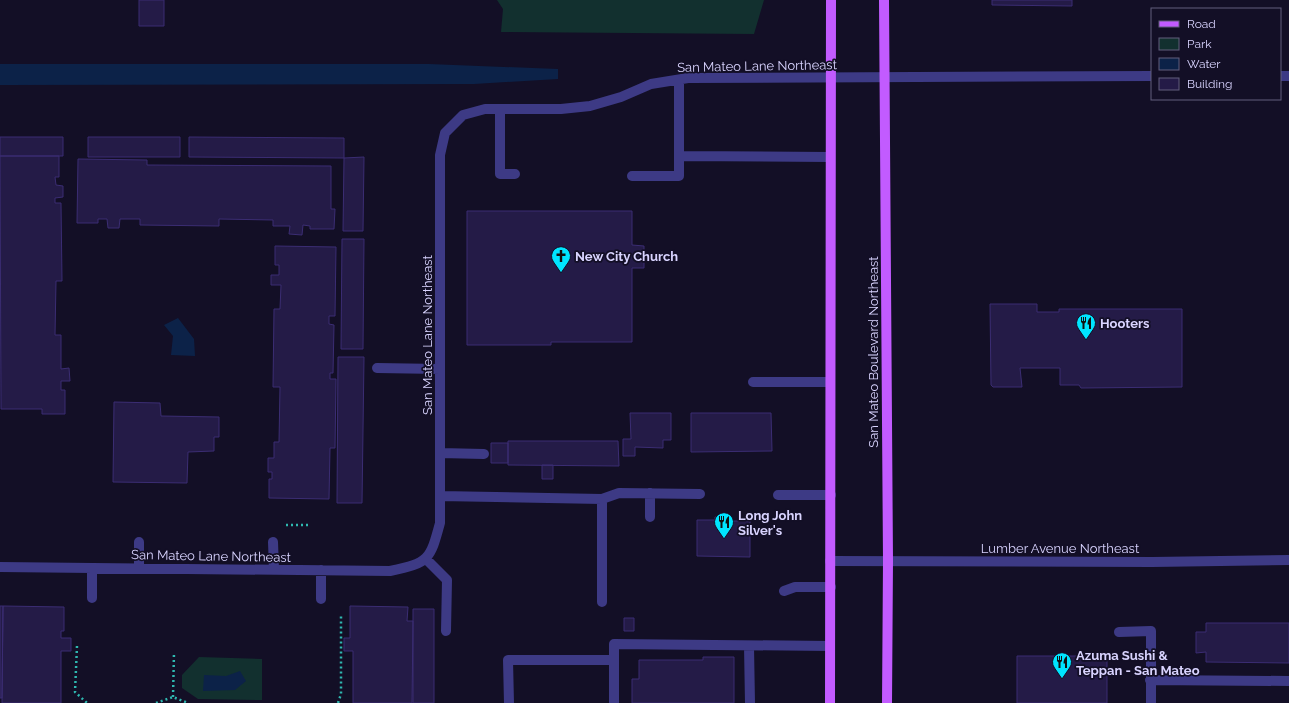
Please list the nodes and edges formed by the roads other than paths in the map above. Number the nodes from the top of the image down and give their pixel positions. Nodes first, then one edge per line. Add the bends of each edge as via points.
1 (831, 0) edge
2 (884, 0) edge
3 (1151, 76) edge
4 (885, 77) junction
5 (830, 78) junction
6 (679, 80) junction
7 (500, 109) junction
8 (679, 156) junction
9 (830, 157) junction
10 (515, 174) dead end
11 (632, 176) dead end
12 (377, 368) dead end
13 (440, 369) junction
14 (752, 382) dead end
15 (830, 382) junction
16 (440, 453) junction
17 (484, 454) dead end
18 (650, 493) junction
19 (700, 494) dead end
20 (778, 495) dead end
21 (831, 495) junction
22 (440, 496) junction
23 (602, 499) junction
24 (650, 517) dead end
25 (138, 542) dead end
26 (273, 542) dead end
27 (426, 559) junction
28 (1289, 560) edge
29 (830, 561) junction
30 (888, 561) junction
31 (0, 566) edge
32 (92, 568) junction
33 (139, 568) junction
34 (274, 569) junction
35 (321, 570) junction
36 (831, 587) junction
37 (784, 591) dead end
38 (92, 598) dead end
39 (321, 599) dead end
40 (602, 602) dead end
41 (446, 631) dead end
42 (1119, 632) dead end
43 (750, 646) junction
44 (830, 646) junction
45 (614, 660) junction
46 (1150, 680) junction
47 (1289, 681) edge
48 (509, 703) edge
49 (614, 703) edge
50 (750, 703) edge
51 (830, 703) edge
52 (887, 703) edge
53 (1151, 703) edge

1 - 5 main road
2 - 4 main road, San Mateo Boulevard Northeast
3 - 4 street, San Mateo Lane Northeast
4 - 5 street, San Mateo Lane Northeast
4 - 30 main road, San Mateo Boulevard Northeast
5 - 6 street, San Mateo Lane Northeast
5 - 9 main road
6 - 7 street, San Mateo Lane Northeast via 651,84 621,97 590,106 561,109
6 - 8 street
7 - 10 street via 500,174
7 - 13 street, San Mateo Lane Northeast via 485,109 463,115 445,133 440,155
8 - 9 street
8 - 11 street via 679,176
9 - 15 main road
12 - 13 street
13 - 16 street, San Mateo Lane Northeast
14 - 15 street
15 - 21 main road
16 - 17 street
16 - 22 street, San Mateo Lane Northeast
18 - 19 street
18 - 23 street via 619,493
18 - 24 street
20 - 21 street
21 - 29 main road
22 - 23 street
22 - 27 street, San Mateo Lane Northeast via 440,523 433,550
23 - 40 street
25 - 33 street
26 - 34 street
27 - 35 street, San Mateo Lane Northeast via 412,566 390,571
27 - 41 street via 447,580
28 - 30 street, Lumber Avenue Northeast
29 - 30 street, Lumber Avenue Northeast
29 - 36 main road
30 - 52 main road, San Mateo Boulevard Northeast
31 - 32 street, San Mateo Lane Northeast
32 - 33 street, San Mateo Lane Northeast
32 - 38 street
33 - 34 street, San Mateo Lane Northeast
34 - 35 street, San Mateo Lane Northeast
35 - 39 street
36 - 37 street via 795,587
36 - 44 main road
42 - 46 street via 1151,631
43 - 44 street
43 - 45 street via 614,644
43 - 50 street
44 - 51 main road
45 - 48 street via 508,660
45 - 49 street
46 - 47 street
46 - 53 street

